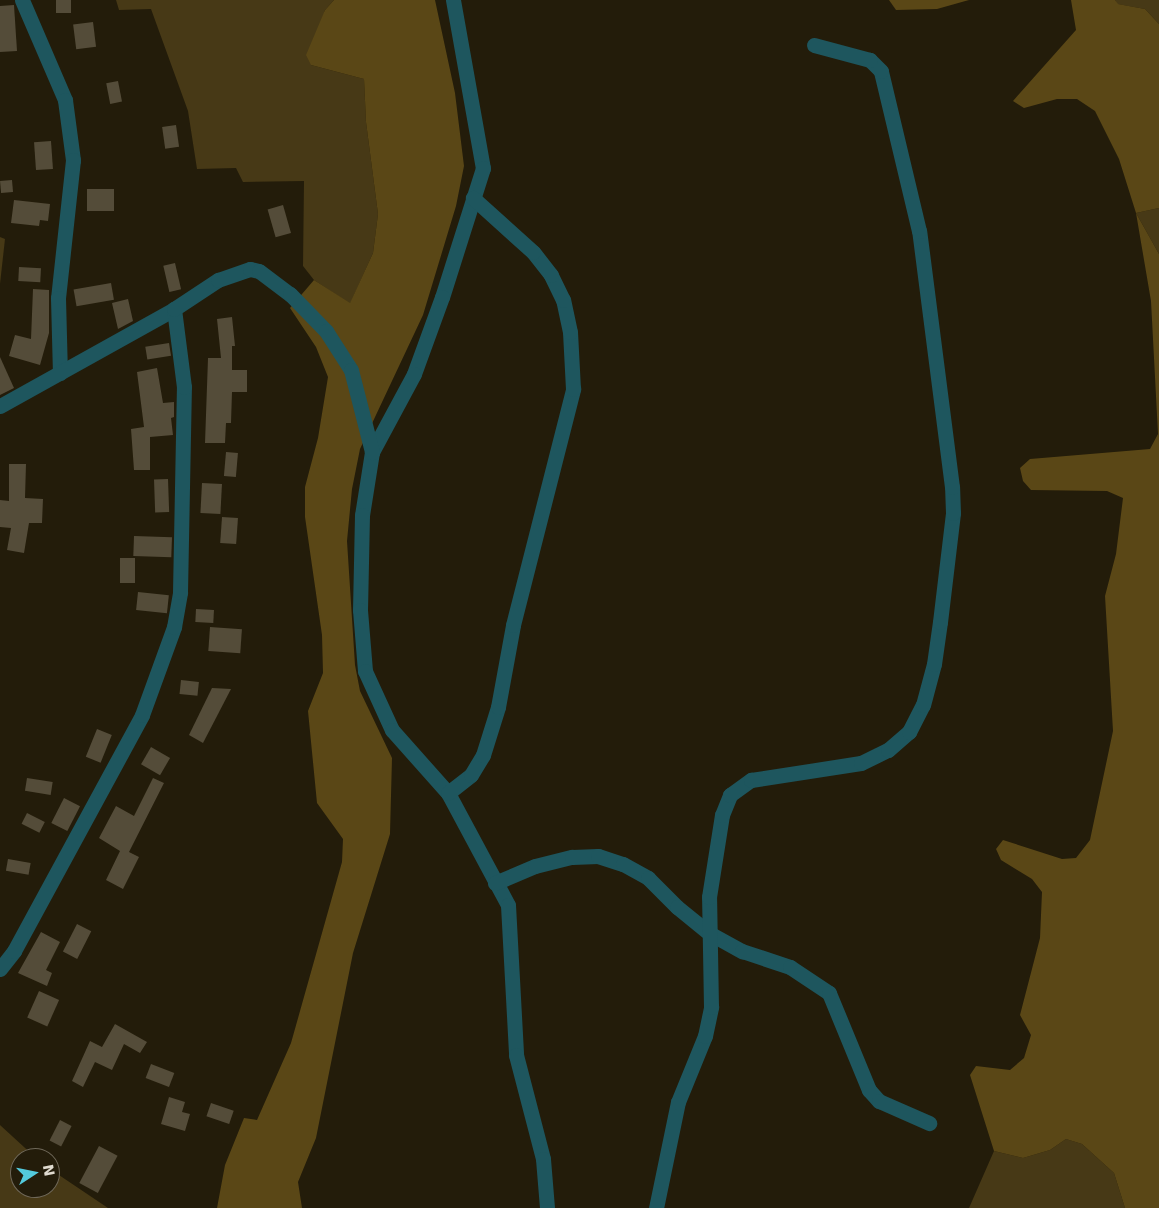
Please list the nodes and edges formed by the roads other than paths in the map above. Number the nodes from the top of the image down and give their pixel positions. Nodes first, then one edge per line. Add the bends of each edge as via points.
1 (22, 0) edge
2 (453, 0) edge
3 (814, 45) dead end
4 (473, 198) junction
5 (174, 309) junction
6 (60, 373) junction
7 (0, 406) edge
8 (372, 452) junction
9 (448, 793) junction
10 (495, 883) junction
11 (709, 933) junction
12 (0, 969) edge
13 (929, 1123) dead end
14 (547, 1208) edge
15 (656, 1208) edge

1 - 6 street via 65,100 73,160 58,298
2 - 4 street via 482,168
3 - 11 street via 870,60 881,72 927,276 953,513 934,664 923,705 909,732 888,750 861,763 751,780 730,795 722,815 713,858
4 - 8 street via 414,374
4 - 9 street via 534,252 551,276 563,300 568,324 573,355 573,389 513,625 498,707 483,755 471,775
5 - 6 street
5 - 8 street via 218,280 250,269 259,271 290,294 326,331 351,370
5 - 12 street via 184,397 180,592 174,627 142,715 14,951
6 - 7 street
8 - 9 street via 362,525 360,610 365,671 392,730
9 - 10 street
10 - 11 street via 535,866 572,857 598,856 623,864 648,878
10 - 14 street via 508,906 516,1055 543,1159
11 - 13 street via 742,951 790,968 829,993 869,1090 886,1105
11 - 15 street via 713,970 711,1007 705,1036 678,1102

